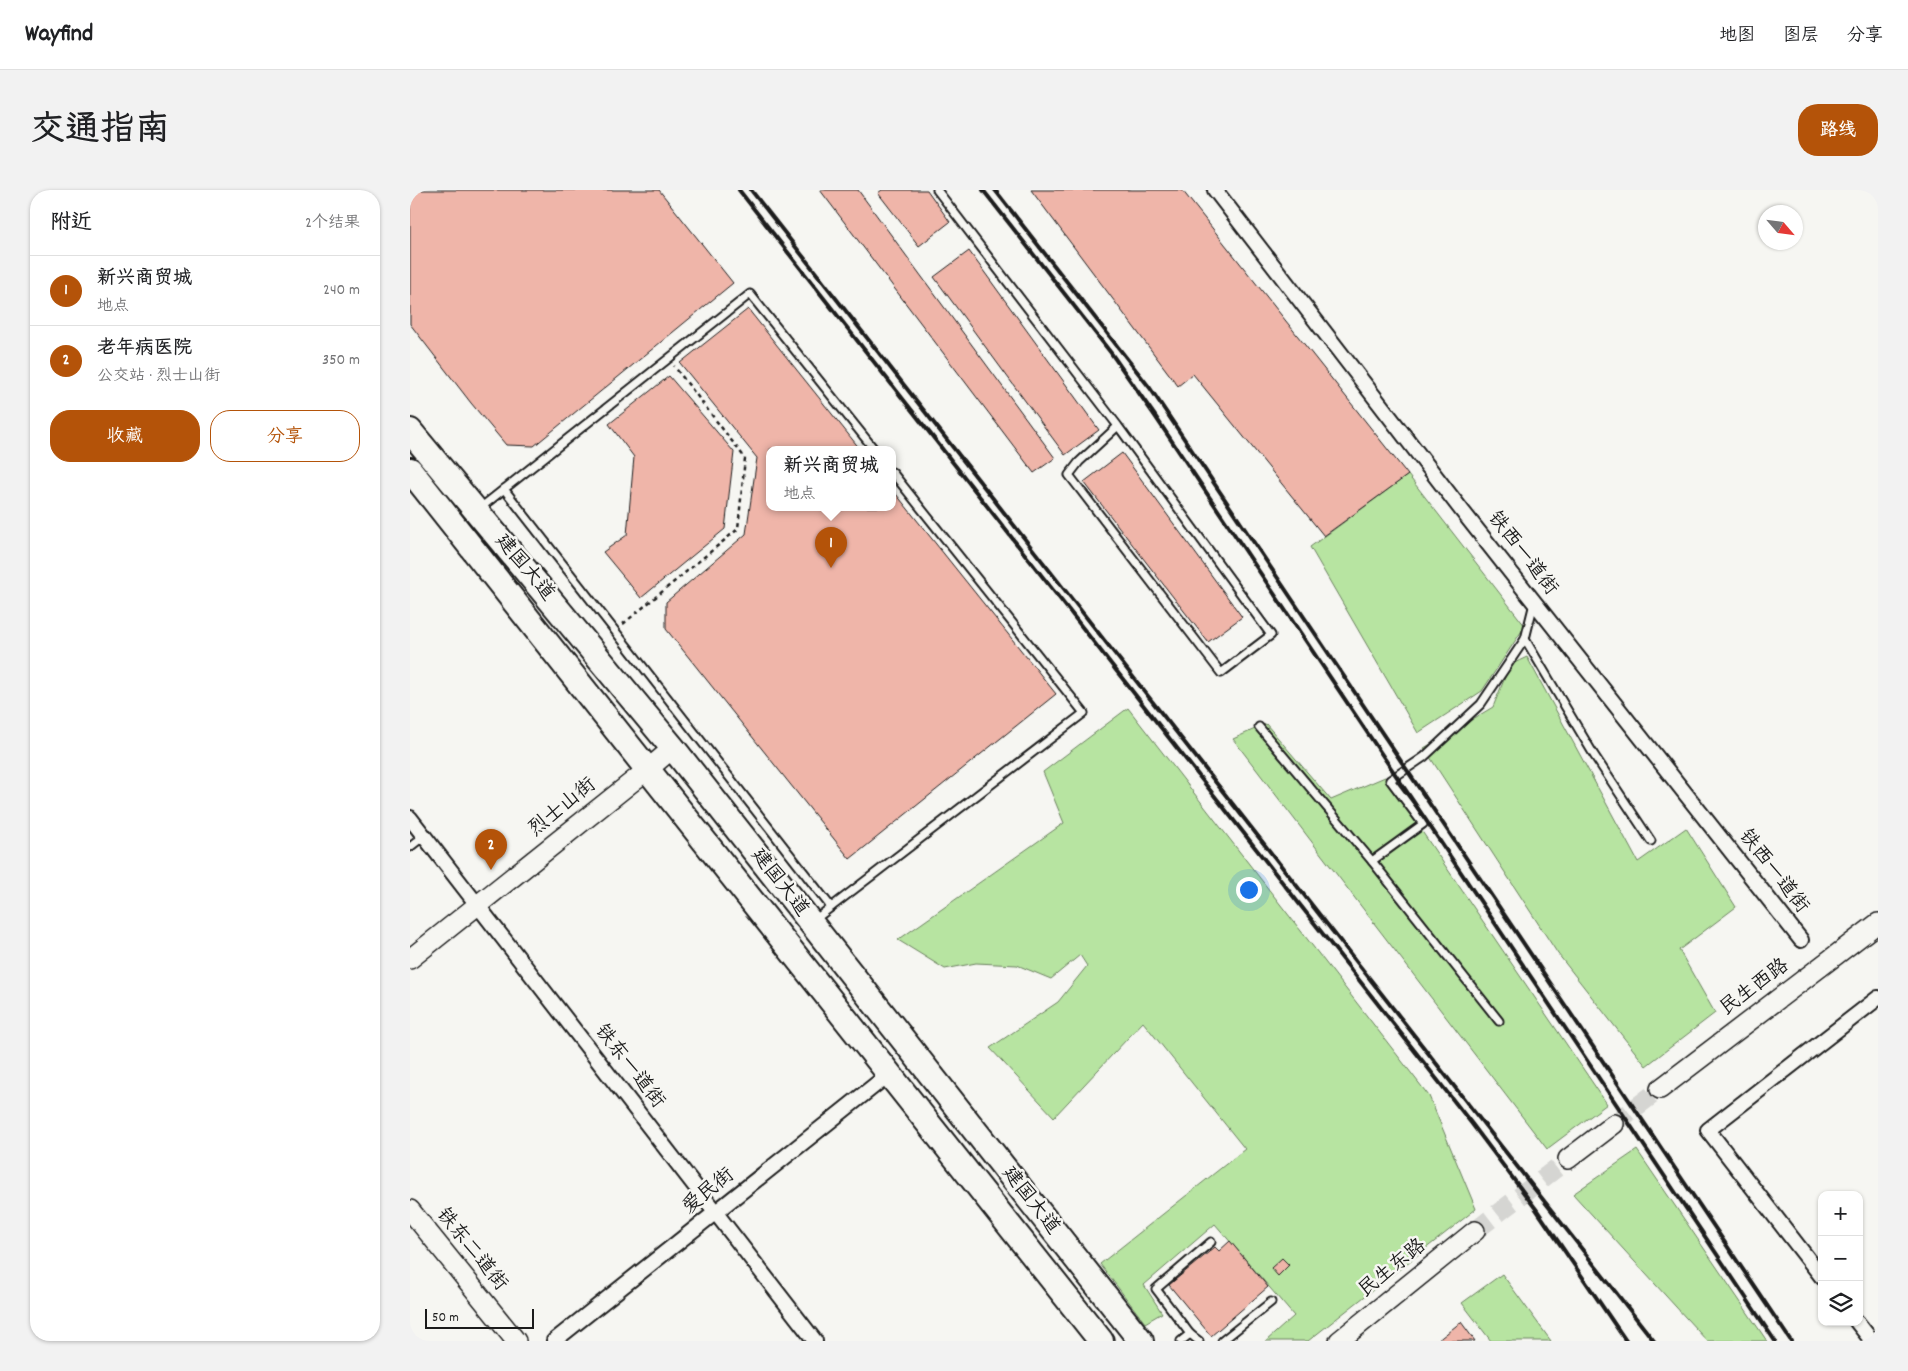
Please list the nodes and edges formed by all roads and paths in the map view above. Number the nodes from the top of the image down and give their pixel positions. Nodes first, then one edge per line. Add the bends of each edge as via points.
1 (937, 190) edge
2 (1215, 190) edge
3 (668, 359) junction
4 (1118, 426) junction
5 (410, 431) edge
6 (872, 446) edge
7 (410, 470) edge
8 (896, 477) edge
9 (504, 489) junction
10 (476, 511) junction
11 (1534, 602) junction
12 (615, 631) junction
13 (1525, 639) junction
14 (1259, 727) dead end
15 (673, 748) junction
16 (647, 770) junction
17 (410, 818) edge
18 (424, 836) junction
19 (1651, 841) dead end
20 (410, 847) edge
21 (1372, 862) junction
22 (478, 905) junction
23 (832, 907) junction
24 (811, 923) junction
25 (1878, 923) edge
26 (1801, 940) dead end
27 (410, 959) edge
28 (1878, 998) edge
29 (1498, 1021) dead end
30 (889, 1074) junction
31 (1660, 1089) tunnel mouth
32 (1614, 1124) tunnel mouth
33 (1568, 1159) tunnel mouth
34 (410, 1210) edge
35 (716, 1212) junction
36 (1475, 1231) tunnel mouth
37 (1211, 1242) dead end
38 (1818, 1272) edge
39 (1271, 1302) dead end
40 (1860, 1326) edge
41 (1190, 1334) junction
42 (516, 1341) edge
43 (554, 1341) edge
44 (815, 1341) edge
45 (1101, 1341) edge
46 (1140, 1341) edge
47 (1181, 1341) edge
48 (1199, 1341) edge
49 (1222, 1341) edge
50 (1340, 1341) edge
51 (1872, 1341) edge

1 - 4 lane
2 - 11 street, 铁西一道街
3 - 6 lane via 750,294
3 - 9 lane
3 - 12 path via 745,458 738,530
4 - 4 lane via 1069,475 1221,673 1271,635
5 - 10 highway, 建国大道
7 - 16 highway, 建国大道
8 - 23 lane via 1084,713
9 - 10 lane
9 - 12 lane
10 - 15 highway, 建国大道
11 - 13 lane
11 - 26 street, 铁西一道街
12 - 23 lane
13 - 19 lane via 1594,755
13 - 21 lane via 1481,704 1424,757 1390,780 1423,824
14 - 21 lane
15 - 16 main road, 烈士山街
15 - 24 highway, 建国大道
16 - 22 main road, 烈士山街
16 - 30 highway, 建国大道
17 - 18 street, 铁东一道街
18 - 20 lane
18 - 22 street, 铁东一道街
21 - 29 lane
22 - 27 main road, 烈士山街
22 - 35 street, 铁东一道街
23 - 24 lane
24 - 46 highway, 建国大道
25 - 31 main road, 民生西路
28 - 38 street via 1708,1130
30 - 35 street, 爱民街
30 - 45 highway, 建国大道
32 - 33 main road
34 - 42 main road, 铁东二道街
35 - 43 street, 爱民街
35 - 44 street, 铁东一道街
36 - 50 main road, 民生东路
37 - 41 lane via 1156,1289
39 - 49 lane
40 - 51 street
41 - 47 lane
41 - 48 lane

